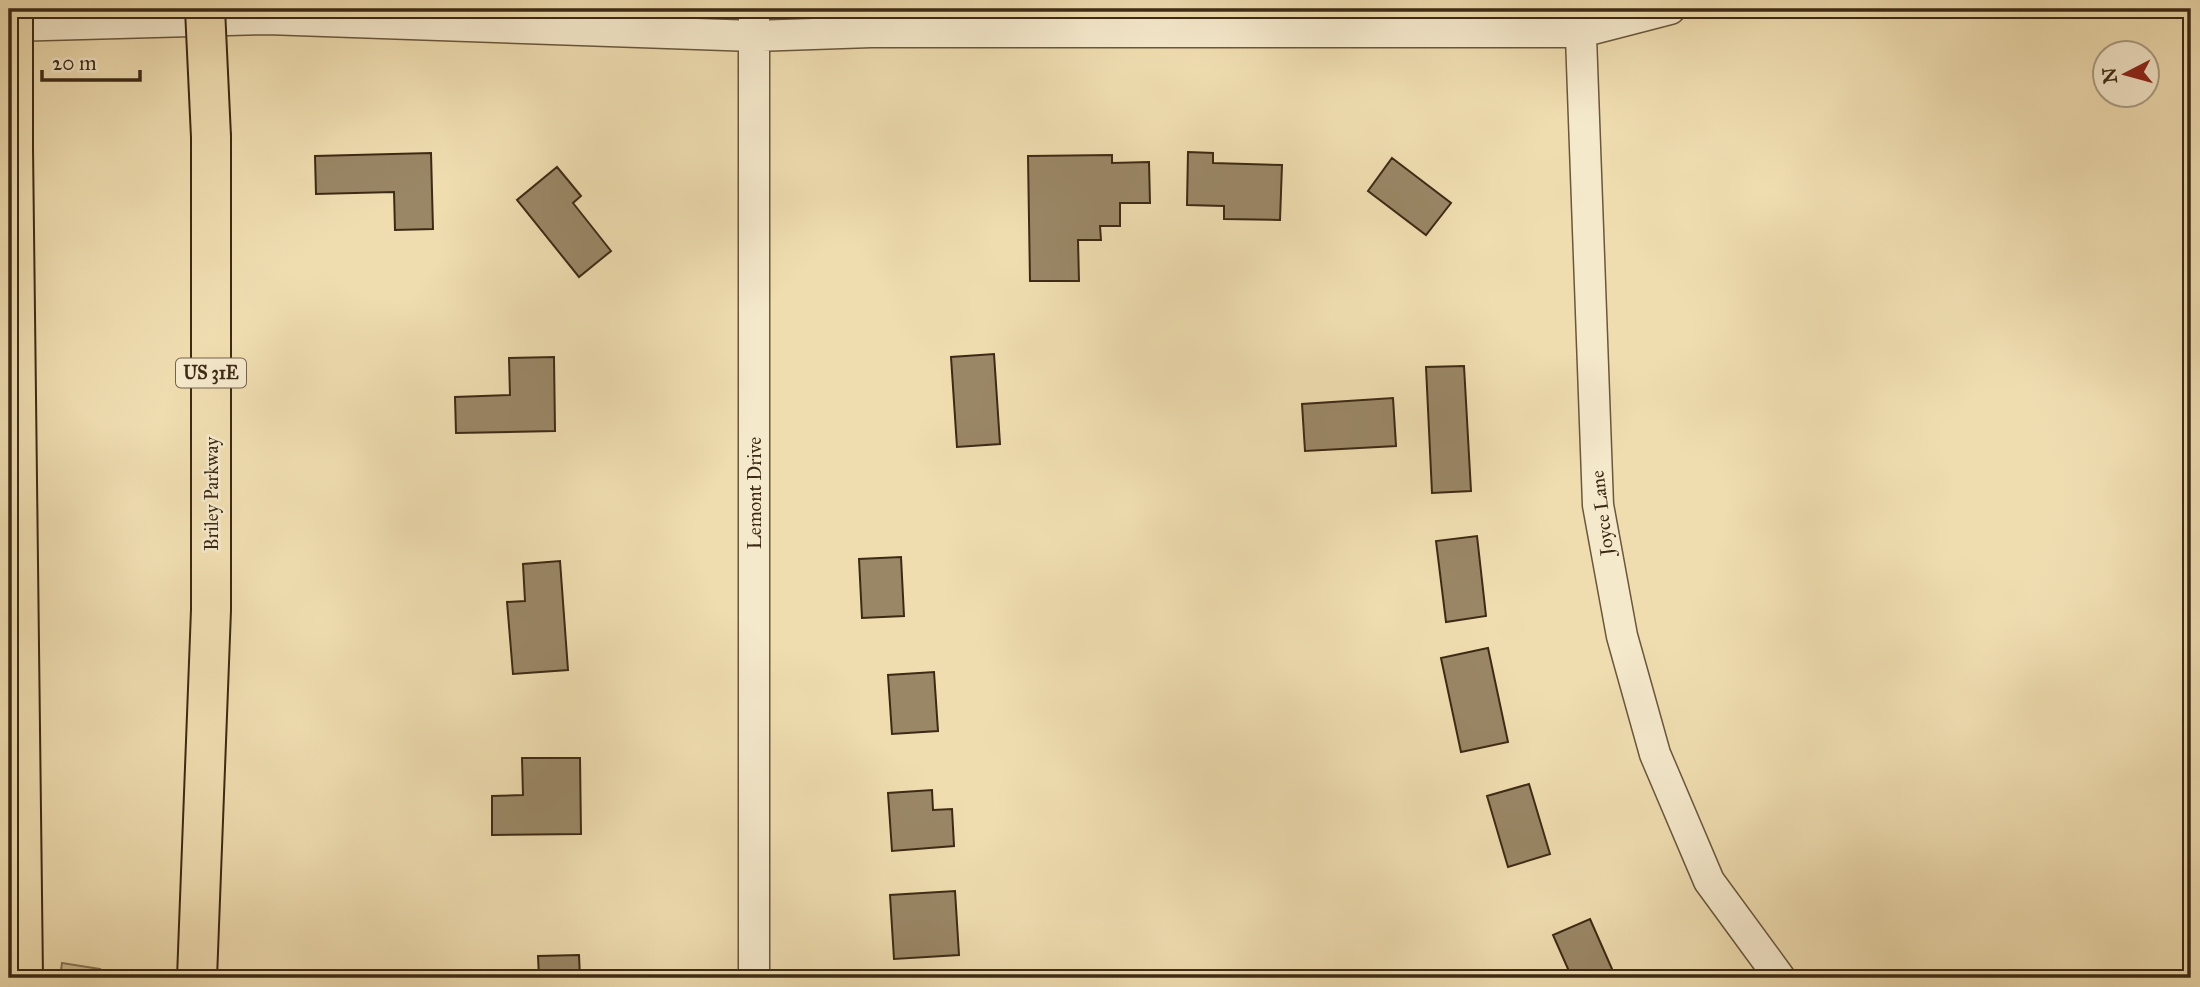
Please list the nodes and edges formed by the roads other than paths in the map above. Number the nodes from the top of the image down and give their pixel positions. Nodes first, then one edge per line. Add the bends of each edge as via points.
1 (13, 9) edge
2 (205, 9) edge
3 (1670, 9) edge
4 (1580, 20) edge
5 (754, 22) edge
6 (9, 26) edge
7 (23, 978) edge
8 (197, 978) edge
9 (754, 978) edge
10 (1780, 978) edge

1 - 7 highway, bridge
2 - 8 highway, Briley Parkway / US 31E, bridge via 211,137 211,610
3 - 4 street
4 - 5 street via 872,32
4 - 10 street, Joyce Lane via 1598,506 1622,636 1654,754 1709,881
5 - 6 street via 267,19
5 - 9 street, Lemont Drive

